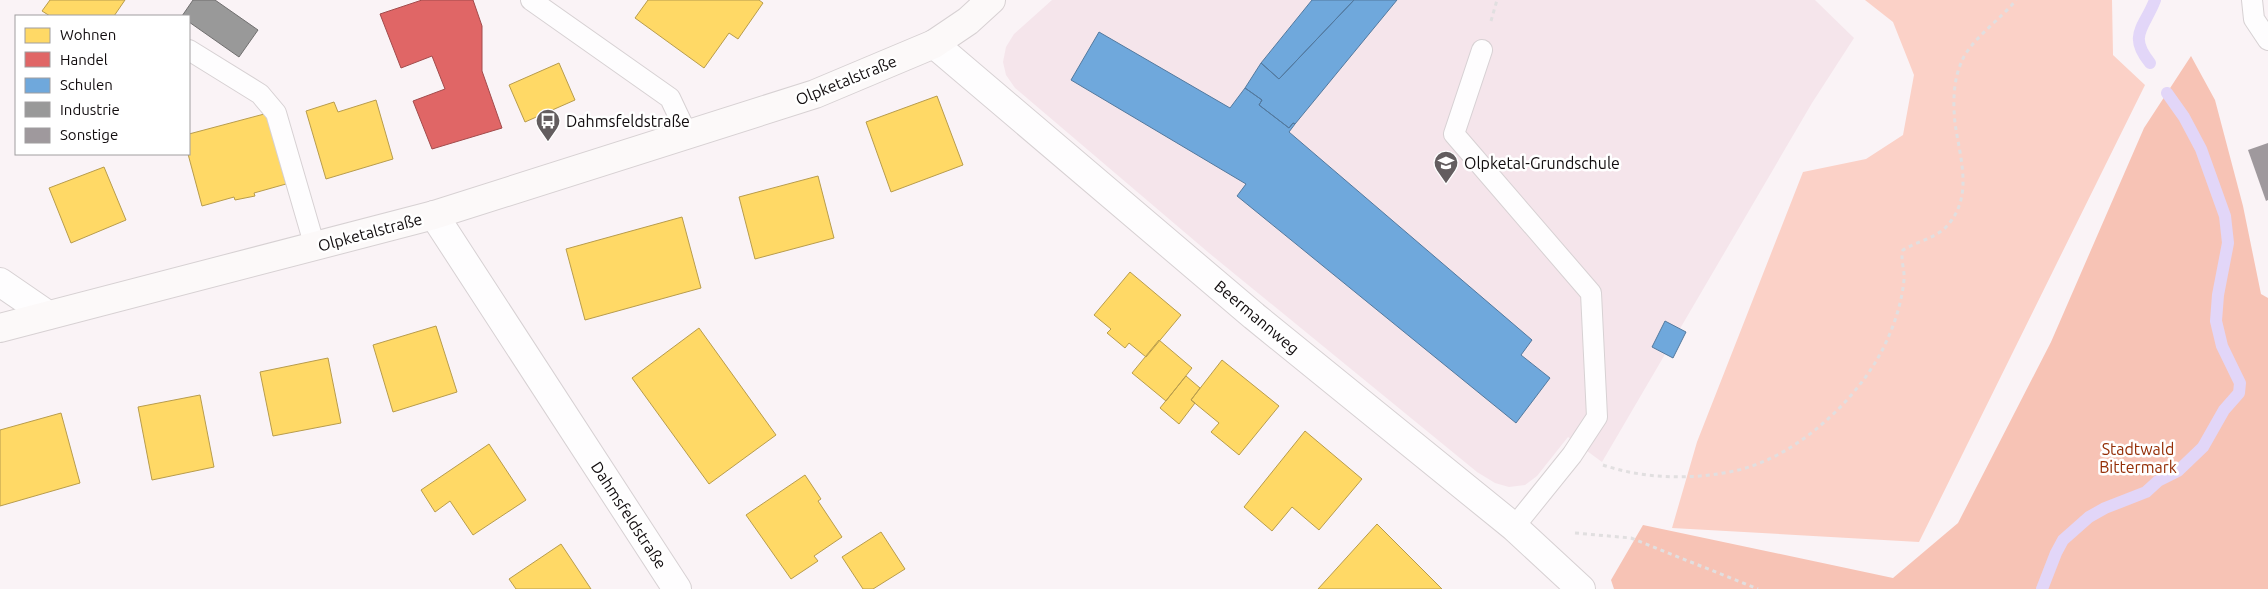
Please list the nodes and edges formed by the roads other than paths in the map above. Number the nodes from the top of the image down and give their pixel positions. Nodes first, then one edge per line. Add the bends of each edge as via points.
1 (531, 0) edge
2 (991, 0) edge
3 (2252, 0) edge
4 (2268, 40) edge
5 (934, 44) junction
6 (1482, 50) dead end
7 (190, 51) edge
8 (687, 134) junction
9 (434, 215) junction
10 (315, 247) junction
11 (0, 282) edge
12 (48, 315) junction
13 (0, 328) edge
14 (1514, 527) junction
15 (677, 589) edge
16 (1581, 589) edge

1 - 8 lane via 670,98
2 - 5 street, Olpketalstraße via 968,22
3 - 4 lane via 2254,19
5 - 8 street, Olpketalstraße via 815,94
5 - 14 street, Beermannweg via 1254,316
6 - 14 lane via 1454,134 1591,293 1597,417 1572,455
7 - 10 lane via 260,94 276,113
8 - 9 street, Olpketalstraße
9 - 10 street, Olpketalstraße
9 - 15 street, Dahmsfeldstraße
10 - 12 street, Olpketalstraße
11 - 12 street
12 - 13 street, Olpketalstraße
14 - 16 street, Beermannweg

